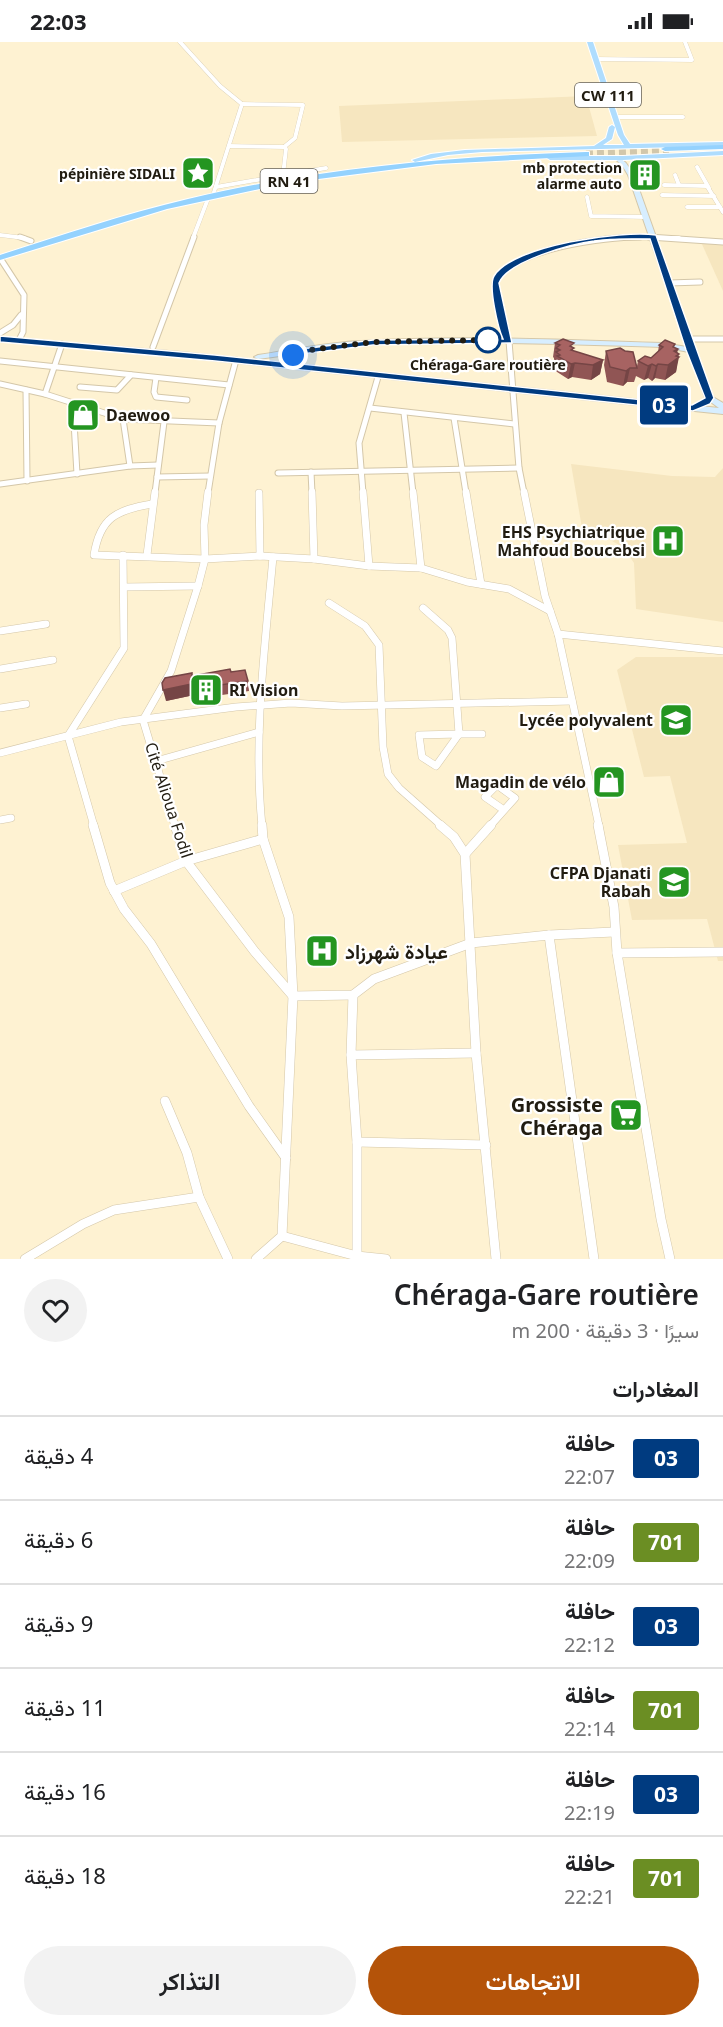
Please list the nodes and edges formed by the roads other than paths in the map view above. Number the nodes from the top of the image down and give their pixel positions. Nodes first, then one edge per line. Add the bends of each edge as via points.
1 (180, 42) edge
2 (584, 42) edge
3 (590, 42) edge
4 (685, 42) edge
5 (631, 50) dead end
6 (596, 59) junction
7 (635, 60) junction
8 (242, 104) junction
9 (615, 117) junction
10 (683, 117) dead end
11 (612, 127) junction
12 (229, 146) junction
13 (611, 146) junction
14 (628, 146) junction
15 (284, 147) junction
16 (595, 147) junction
17 (723, 149) edge
18 (667, 150) tunnel mouth
19 (587, 154) junction
20 (634, 156) junction
21 (658, 156) junction
22 (614, 157) junction
23 (416, 162) junction
24 (628, 167) junction
25 (697, 167) dead end
26 (326, 168) dead end
27 (675, 175) dead end
28 (283, 176) junction
29 (664, 185) dead end
30 (679, 185) junction
31 (709, 188) junction
32 (213, 192) junction
33 (662, 195) dead end
34 (714, 196) junction
35 (587, 197) dead end
36 (687, 207) dead end
37 (722, 209) edge
38 (646, 217) junction
39 (0, 235) edge
40 (653, 236) junction
41 (31, 241) junction
42 (723, 242) edge
43 (0, 253) edge
44 (0, 258) edge
45 (700, 282) dead end
46 (669, 283) junction
47 (23, 313) junction
48 (0, 333) edge
49 (20, 338) junction
50 (0, 339) edge
51 (687, 339) junction
52 (723, 339) edge
53 (509, 341) junction
54 (62, 344) junction
55 (153, 347) junction
56 (691, 350) junction
57 (294, 352) junction
58 (317, 356) junction
59 (236, 360) junction
60 (0, 361) edge
61 (297, 366) junction
62 (53, 367) junction
63 (310, 368) junction
64 (131, 375) junction
65 (378, 377) junction
66 (156, 378) junction
67 (0, 384) edge
68 (229, 385) junction
69 (80, 387) dead end
70 (26, 390) junction
71 (512, 390) junction
72 (45, 394) junction
73 (709, 398) junction
74 (187, 400) dead end
75 (73, 404) junction
76 (370, 408) junction
77 (693, 408) junction
78 (723, 409) edge
79 (404, 413) junction
80 (123, 418) junction
81 (454, 418) junction
82 (164, 422) junction
83 (219, 423) junction
84 (514, 424) junction
85 (158, 465) junction
86 (130, 466) junction
87 (462, 468) junction
88 (519, 468) junction
89 (409, 469) junction
90 (360, 470) junction
91 (311, 472) junction
92 (278, 473) dead end
93 (77, 474) junction
94 (210, 476) junction
95 (158, 477) junction
96 (27, 481) junction
97 (0, 484) edge
98 (259, 493) dead end
99 (152, 504) junction
100 (123, 555) junction
101 (147, 555) junction
102 (261, 556) junction
103 (273, 557) junction
104 (205, 559) junction
105 (314, 559) junction
106 (369, 566) junction
107 (421, 568) junction
108 (481, 584) junction
109 (198, 586) junction
110 (124, 587) junction
111 (329, 603) dead end
112 (423, 608) dead end
113 (550, 611) junction
114 (46, 624) dead end
115 (0, 631) edge
116 (558, 634) junction
117 (723, 651) edge
118 (53, 660) dead end
119 (0, 669) edge
120 (572, 701) junction
121 (457, 702) junction
122 (26, 704) dead end
123 (260, 705) junction
124 (382, 705) junction
125 (0, 708) edge
126 (143, 720) junction
127 (259, 732) junction
128 (459, 734) junction
129 (482, 734) dead end
130 (68, 736) junction
131 (0, 753) edge
132 (156, 761) junction
133 (504, 810) dead end
134 (11, 818) dead end
135 (0, 820) edge
136 (263, 839) junction
137 (465, 854) junction
138 (186, 861) junction
139 (114, 891) junction
140 (614, 932) junction
141 (549, 934) junction
142 (471, 943) junction
143 (723, 952) edge
144 (617, 953) junction
145 (353, 995) junction
146 (293, 996) junction
147 (476, 1053) junction
148 (351, 1055) junction
149 (165, 1101) dead end
150 (357, 1142) junction
151 (486, 1145) junction
152 (286, 1158) junction
153 (199, 1197) junction
154 (282, 1236) junction
155 (357, 1258) edge
156 (25, 1259) edge
157 (228, 1259) edge
158 (256, 1259) edge
159 (386, 1259) edge
160 (496, 1259) edge
161 (594, 1259) edge
162 (670, 1259) edge

1 - 8 street
2 - 11 main road, CW 111
3 - 6 main road, CW 111
4 - 7 street via 690,61
5 - 7 street
6 - 7 street
6 - 9 main road, CW 111
8 - 12 street
8 - 15 street via 303,105 295,138
9 - 10 street
9 - 14 main road, CW 111
11 - 13 main road, CW 111 via 615,138
11 - 16 main road via 608,141
12 - 15 street
12 - 32 street
13 - 14 main road
13 - 16 main road
13 - 22 main road via 607,153
14 - 17 main road
14 - 20 main road via 637,152
15 - 28 street
16 - 23 main road via 470,152 435,155
17 - 18 highway
17 - 21 main road
19 - 22 main road
19 - 23 highway, RN 41
19 - 24 main road
20 - 21 main road
20 - 22 main road
20 - 24 main road
21 - 24 main road
22 - 24 main road
23 - 32 highway, RN 41
24 - 38 main road
25 - 31 street
26 - 28 street
27 - 30 street
28 - 32 street
29 - 30 street
30 - 31 street
31 - 34 street
32 - 41 highway, RN 41
32 - 44 highway, RN 41
32 - 55 street
33 - 34 street
34 - 37 street
35 - 38 street via 591,216
36 - 37 street
38 - 40 main road
39 - 41 street
40 - 42 street
40 - 46 main road
40 - 53 street via 577,242 507,268 495,283
41 - 43 highway, RN 41
44 - 47 street via 24,295
45 - 46 street
46 - 51 main road
47 - 48 street
47 - 49 street
48 - 49 main road
49 - 50 main road
49 - 54 main road
49 - 55 main road
51 - 52 street
51 - 56 main road
53 - 56 main road via 662,345
53 - 58 main road via 373,342
53 - 71 street
54 - 59 main road
54 - 62 street
55 - 57 main road via 260,357
56 - 73 main road
57 - 58 main road
57 - 61 main road
58 - 63 main road
59 - 61 main road
59 - 68 street, Cité Alioua Fodil
60 - 62 street
61 - 63 main road
62 - 64 street
62 - 72 street
63 - 65 main road
64 - 66 street
64 - 69 street via 117,390
65 - 71 main road
65 - 76 street
66 - 68 street
66 - 74 street via 156,397
67 - 70 street
68 - 83 street, Cité Alioua Fodil
70 - 72 street
70 - 96 street
71 - 77 main road
71 - 84 street
72 - 75 street
73 - 77 main road
73 - 78 main road
75 - 80 street
75 - 93 street
76 - 79 street
76 - 90 street via 359,443
77 - 78 main road
79 - 81 street
79 - 89 street
80 - 82 street
80 - 86 street
81 - 84 street
81 - 87 street
82 - 83 street
82 - 85 street
83 - 94 street, Cité Alioua Fodil
84 - 88 street
85 - 86 street
85 - 95 street
86 - 93 street
87 - 88 street
87 - 89 street
87 - 108 street
88 - 113 street
89 - 90 street
89 - 107 street
90 - 91 street
90 - 106 street
91 - 92 street
91 - 105 street
93 - 96 street
94 - 95 street
94 - 104 street, Cité Alioua Fodil via 204,525
95 - 99 street
96 - 97 street
98 - 102 street
99 - 100 street via 115,513 100,528 93,555
99 - 101 street
100 - 101 street
100 - 110 street
101 - 104 street
102 - 103 street
102 - 104 street
103 - 105 street
103 - 123 street
104 - 109 street, Cité Alioua Fodil
105 - 106 street
106 - 107 street
107 - 108 street
108 - 113 street via 509,589
109 - 110 street
109 - 126 street, Cité Alioua Fodil via 171,671
110 - 130 street via 124,648
111 - 124 street via 365,626 379,645
112 - 121 street via 452,638
113 - 116 street
114 - 115 street
116 - 117 street
116 - 120 street
118 - 119 street
120 - 121 street
120 - 140 street via 612,888
121 - 124 street
121 - 128 street
122 - 125 street
123 - 124 street
123 - 126 street
123 - 127 street
124 - 137 street via 388,774 454,837
126 - 130 street
126 - 132 street, Cité Alioua Fodil
127 - 132 street
127 - 136 street via 258,789
128 - 128 street via 436,766 422,757 419,735
128 - 129 street
130 - 131 street
130 - 139 street
132 - 138 street, Cité Alioua Fodil
133 - 137 street
134 - 135 street
136 - 138 street
136 - 146 street via 289,917
137 - 142 street
138 - 139 street
138 - 146 street, Cité Alioua Fodil
139 - 152 street
140 - 141 street
140 - 144 street
141 - 142 street
141 - 161 street
142 - 145 street via 374,979
142 - 147 street
143 - 144 street
144 - 162 street
145 - 146 street
145 - 148 street
146 - 152 street
147 - 148 street
147 - 151 street
148 - 150 street
149 - 153 street via 187,1154
150 - 151 street
150 - 155 street
151 - 160 street
152 - 154 street
153 - 156 street via 114,1210 82,1224
153 - 157 street
154 - 155 street
154 - 158 street
155 - 159 street

